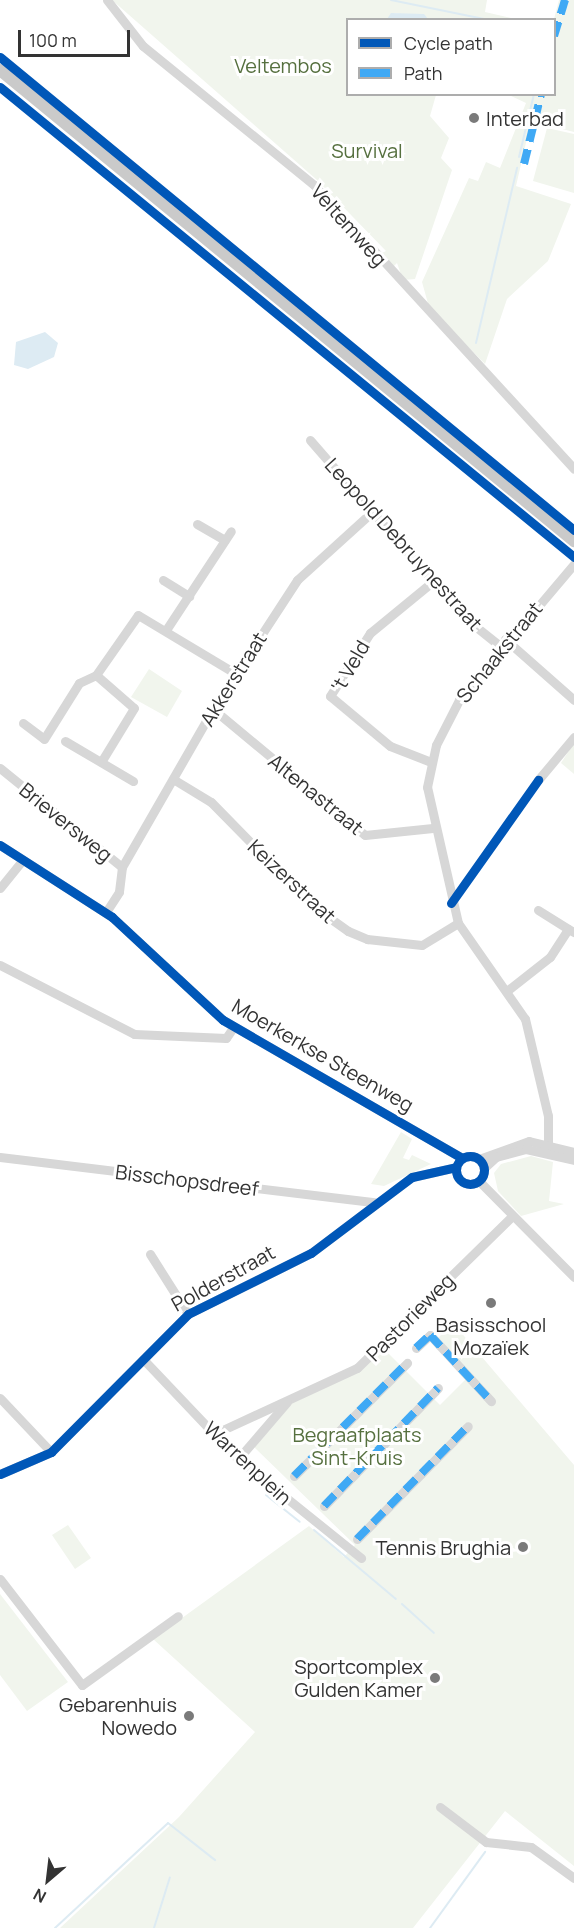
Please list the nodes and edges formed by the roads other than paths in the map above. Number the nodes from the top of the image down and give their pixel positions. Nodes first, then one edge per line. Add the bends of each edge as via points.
1 (107, 0) edge
2 (0, 70) edge
3 (310, 440) dead end
4 (574, 469) edge
5 (372, 512) junction
6 (197, 524) dead end
7 (574, 541) edge
8 (574, 564) edge
9 (163, 580) dead end
10 (432, 582) junction
11 (189, 596) junction
12 (166, 630) junction
13 (503, 643) junction
14 (236, 674) junction
15 (96, 675) junction
16 (574, 700) edge
17 (213, 709) junction
18 (23, 723) dead end
19 (574, 737) edge
20 (65, 741) dead end
21 (101, 762) junction
22 (430, 762) junction
23 (0, 768) edge
24 (173, 779) junction
25 (537, 780) dead end
26 (133, 781) dead end
27 (433, 828) junction
28 (0, 845) edge
29 (23, 860) junction
30 (122, 867) junction
31 (0, 888) edge
32 (538, 910) dead end
33 (106, 912) junction
34 (458, 923) junction
35 (571, 930) edge
36 (0, 965) edge
37 (508, 990) junction
38 (234, 1026) junction
39 (447, 1147) junction
40 (548, 1147) junction
41 (574, 1152) edge
42 (0, 1157) edge
43 (462, 1158) junction
44 (479, 1159) junction
45 (574, 1160) edge
46 (438, 1167) junction
47 (456, 1167) junction
48 (484, 1168) junction
49 (479, 1181) junction
50 (374, 1202) junction
51 (510, 1218) junction
52 (150, 1254) dead end
53 (574, 1277) edge
54 (188, 1314) junction
55 (416, 1348) dead end
56 (143, 1359) junction
57 (406, 1363) dead end
58 (438, 1388) dead end
59 (0, 1398) edge
60 (293, 1398) junction
61 (491, 1401) dead end
62 (468, 1426) dead end
63 (214, 1434) junction
64 (51, 1452) junction
65 (238, 1459) junction
66 (0, 1474) edge
67 (294, 1476) dead end
68 (324, 1506) dead end
69 (357, 1539) dead end
70 (361, 1558) dead end
71 (0, 1579) edge
72 (178, 1616) dead end
73 (440, 1807) dead end
74 (574, 1878) edge

1 - 4 street, Veltemweg via 144,46 322,193
2 - 7 main road
3 - 5 street, Leopold Debruynestraat
5 - 10 street, Leopold Debruynestraat
5 - 14 street, Akkerstraat via 307,566
6 - 11 street via 228,536
8 - 13 street, Schaakstraat
9 - 11 street
10 - 13 street, Leopold Debruynestraat
10 - 22 street, 't Veld via 370,633 330,696 390,746
11 - 12 street
12 - 14 street
12 - 15 street via 144,616 131,619
13 - 16 street, Leopold Debruynestraat
13 - 22 street, Schaakstraat via 454,707
14 - 17 street, Akkerstraat
15 - 18 street via 79,683 44,739
15 - 21 street via 134,708
17 - 24 street, Akkerstraat
17 - 27 street, Altenastraat via 365,835
19 - 25 street
20 - 21 street
21 - 26 street
22 - 27 street, Schaakstraat via 427,787
23 - 30 street, Brieversweg
24 - 30 street, Akkerstraat
24 - 34 street, Keizerstraat via 211,802 318,910 348,931 367,939 422,945
27 - 34 street, Schaakstraat
28 - 29 street, Moerkerkse Steenweg
29 - 31 street
29 - 33 street, Moerkerkse Steenweg
30 - 33 street, Brieversweg via 119,892
32 - 35 street
33 - 38 street, Moerkerkse Steenweg
34 - 37 street, Schaakstraat
35 - 37 street via 550,957
36 - 38 street via 134,1034 226,1038
37 - 40 street, Schaakstraat via 528,1029
38 - 39 street, Moerkerkse Steenweg
39 - 43 street, Moerkerkse Steenweg
39 - 46 street
40 - 41 street
40 - 44 street via 523,1142
40 - 45 street
40 - 48 street via 510,1152
42 - 50 street, Bisschopsdreef
43 - 44 street
43 - 47 street
44 - 48 street
46 - 47 street, Polderstraat
46 - 50 street, Polderstraat
47 - 49 street via 461,1180
48 - 49 street
49 - 51 street
50 - 54 street, Polderstraat via 311,1253
51 - 53 street
51 - 60 street, Pastorieweg via 357,1368
52 - 54 street, Polderstraat
54 - 56 street, Polderstraat
55 - 61 street via 430,1335
56 - 63 street, Warrenplein
56 - 64 street, Polderstraat
57 - 67 street
58 - 68 street
59 - 64 street
60 - 63 street, Pastorieweg
60 - 65 street
62 - 69 street
63 - 65 street, Warrenplein
64 - 66 street, Polderstraat
65 - 70 street, Warrenplein
71 - 72 street via 82,1685
73 - 74 street via 486,1842 531,1847

